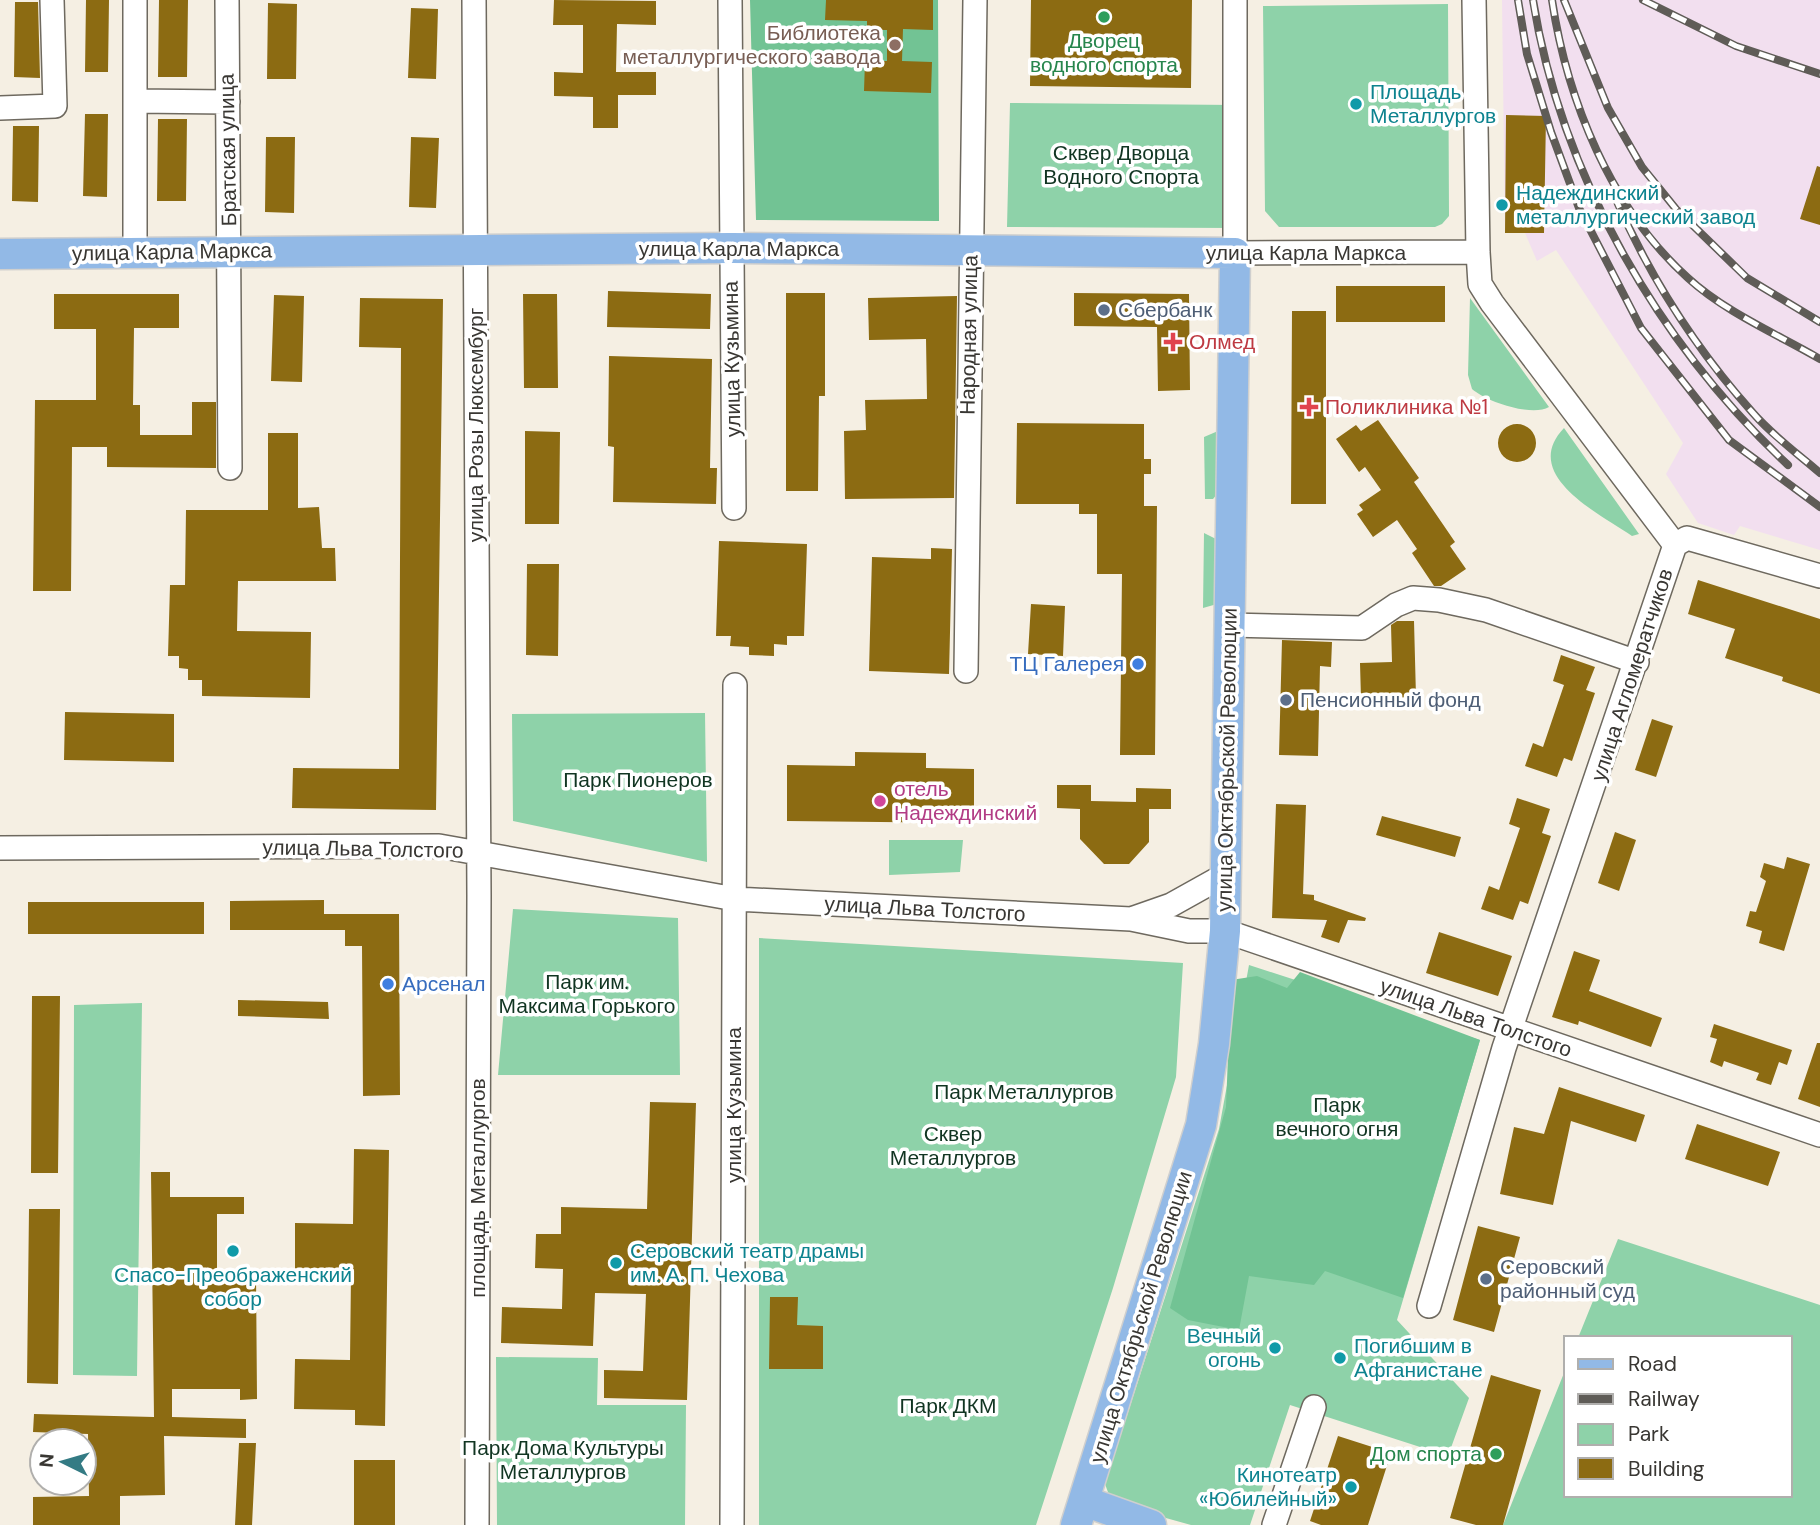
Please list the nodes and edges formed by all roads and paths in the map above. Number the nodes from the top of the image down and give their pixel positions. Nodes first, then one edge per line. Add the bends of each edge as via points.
1 (52, 0) edge
2 (135, 0) edge
3 (227, 0) edge
4 (474, 0) edge
5 (730, 0) edge
6 (975, 0) edge
7 (1235, 0) edge
8 (1474, 0) edge
9 (135, 102) junction
10 (228, 102) junction
11 (0, 108) edge
12 (731, 248) junction
13 (476, 250) junction
14 (970, 250) junction
15 (230, 252) junction
16 (1478, 252) junction
17 (135, 253) junction
18 (1235, 253) junction
19 (0, 254) edge
20 (230, 468) dead end
21 (734, 508) dead end
22 (1675, 545) junction
23 (1820, 576) edge
24 (1229, 625) junction
25 (1637, 662) junction
26 (966, 671) dead end
27 (735, 685) dead end
28 (0, 848) edge
29 (476, 850) junction
30 (1223, 876) junction
31 (734, 898) junction
32 (1131, 919) junction
33 (1224, 931) junction
34 (1510, 1030) junction
35 (1820, 1135) edge
36 (1429, 1306) dead end
37 (1314, 1407) dead end
38 (1080, 1513) edge
39 (477, 1525) edge
40 (732, 1525) edge
41 (1151, 1525) edge
42 (1275, 1525) edge

1 - 11 street via 55,106
2 - 9 street
3 - 10 street, Братская улица
4 - 13 street, улица Розы Люксембург
5 - 12 street, улица Кузьмина
6 - 14 street, Народная улица
7 - 18 street, улица Октябрьской Революции
8 - 16 street, улица Агломератчиков
9 - 10 street
9 - 17 street
10 - 15 street, Братская улица
12 - 13 main road, улица Карла Маркса
12 - 14 main road, улица Карла Маркса
12 - 21 street, улица Кузьмина
13 - 15 main road, улица Карла Маркса
13 - 29 street, улица Розы Люксембург
14 - 18 main road, улица Карла Маркса
14 - 26 street, Народная улица
15 - 17 main road, улица Карла Маркса
15 - 20 street, Братская улица
16 - 18 street, улица Карла Маркса
16 - 22 street, улица Агломератчиков via 1480,284 1492,303
17 - 19 main road, улица Карла Маркса
18 - 24 main road, улица Октябрьской Революции
22 - 23 street via 1687,538
22 - 25 street, улица Агломератчиков
24 - 25 street via 1362,628 1413,598 1439,600 1486,610
24 - 30 main road, улица Октябрьской Революции
25 - 34 street, улица Агломератчиков
27 - 31 street, улица Кузьмина
28 - 29 street, улица Льва Толстого via 439,846
29 - 31 street, улица Льва Толстого
29 - 39 street, площадь Металлургов
30 - 32 street via 1171,905
30 - 33 main road, улица Октябрьской Революции
31 - 32 street, улица Льва Толстого
31 - 40 street, улица Кузьмина
32 - 33 street, улица Льва Толстого via 1189,931
33 - 34 street, улица Льва Толстого
33 - 38 main road, улица Октябрьской Революции via 1201,1125
34 - 35 street, улица Льва Толстого
34 - 36 street, улица Агломератчиков
37 - 42 street
38 - 41 main road

